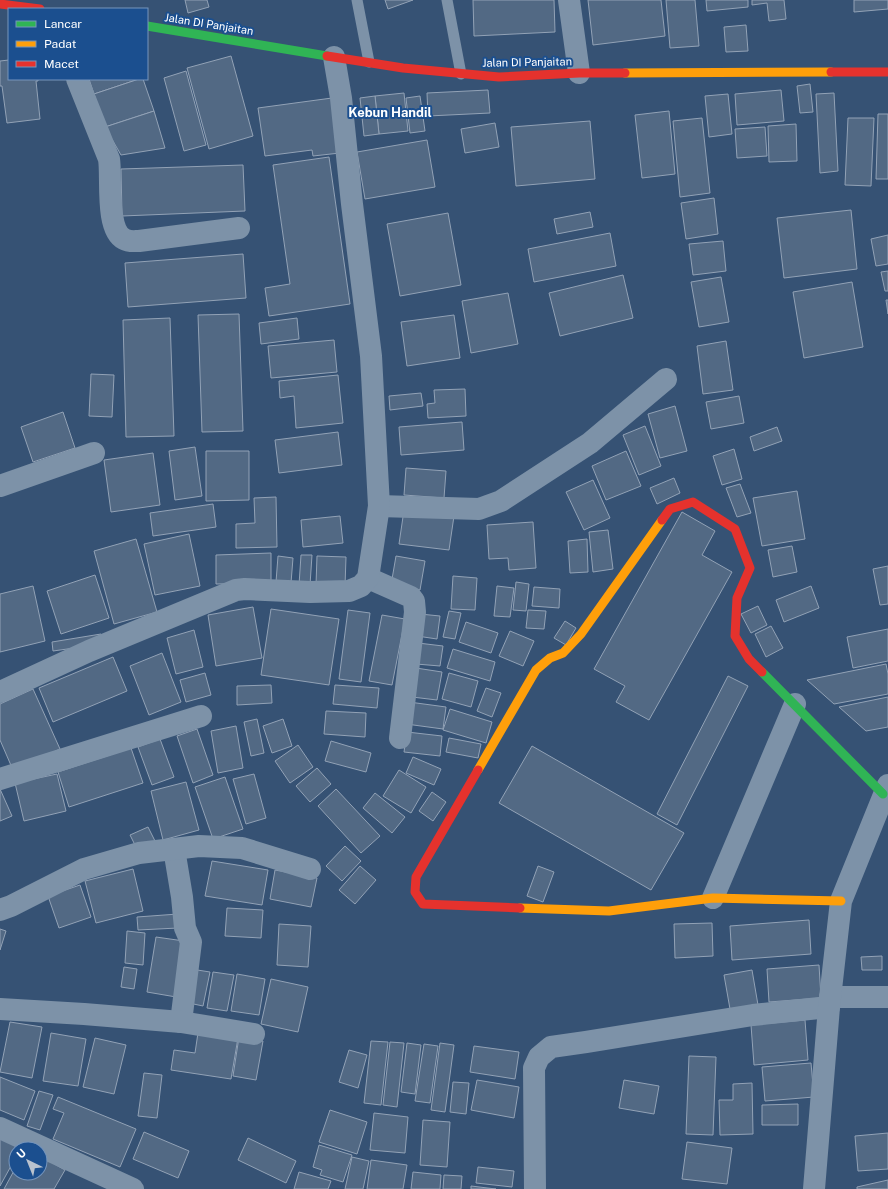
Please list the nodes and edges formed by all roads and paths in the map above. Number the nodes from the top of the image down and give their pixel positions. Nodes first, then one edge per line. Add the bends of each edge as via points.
1 (357, 0) edge
2 (447, 0) edge
3 (569, 0) edge
4 (0, 4) edge
5 (32, 8) edge
6 (148, 26) edge
7 (334, 57) junction
8 (369, 62) junction
9 (888, 72) edge
10 (579, 73) junction
11 (461, 74) junction
12 (77, 80) edge
13 (239, 228) dead end
14 (666, 379) dead end
15 (94, 453) dead end
16 (0, 486) edge
17 (379, 506) junction
18 (368, 578) junction
19 (0, 692) edge
20 (795, 704) junction
21 (201, 716) dead end
22 (400, 738) dead end
23 (0, 779) edge
24 (886, 789) edge
25 (174, 849) junction
26 (310, 869) dead end
27 (713, 898) junction
28 (841, 901) junction
29 (0, 910) edge
30 (888, 997) edge
31 (830, 1002) junction
32 (0, 1010) edge
33 (180, 1022) junction
34 (254, 1034) dead end
35 (0, 1128) edge
36 (133, 1189) edge
37 (535, 1189) edge
38 (814, 1189) edge

1 - 8 lane
2 - 11 lane
3 - 10 street
4 - 5 street
6 - 7 street, Jalan DI Panjaitan
7 - 8 street, Jalan DI Panjaitan
7 - 17 street via 371,356
8 - 11 street, Jalan DI Panjaitan
9 - 10 street, Jalan DI Panjaitan
10 - 11 street, Jalan DI Panjaitan via 499,77
12 - 13 street via 109,159 113,221 123,239 139,241
14 - 17 street via 590,444 501,500 479,509
15 - 16 street
17 - 18 street
18 - 19 street via 361,586 349,591 236,590 89,651
18 - 22 street via 414,600 415,612
20 - 24 street
20 - 27 street
20 - 27 street via 749,659 735,636 737,598 750,568 735,529 693,502 670,509 581,634 563,652 550,658 536,670 416,877 415,892 423,904 608,911
21 - 23 street
24 - 28 street
25 - 26 street via 199,846 242,848
25 - 29 street via 139,853 84,869
25 - 33 street via 185,928 191,942
27 - 28 street
28 - 31 street
30 - 31 street
31 - 37 street via 551,1047 540,1057 534,1068
31 - 38 street
32 - 33 street
33 - 34 street
35 - 36 street

